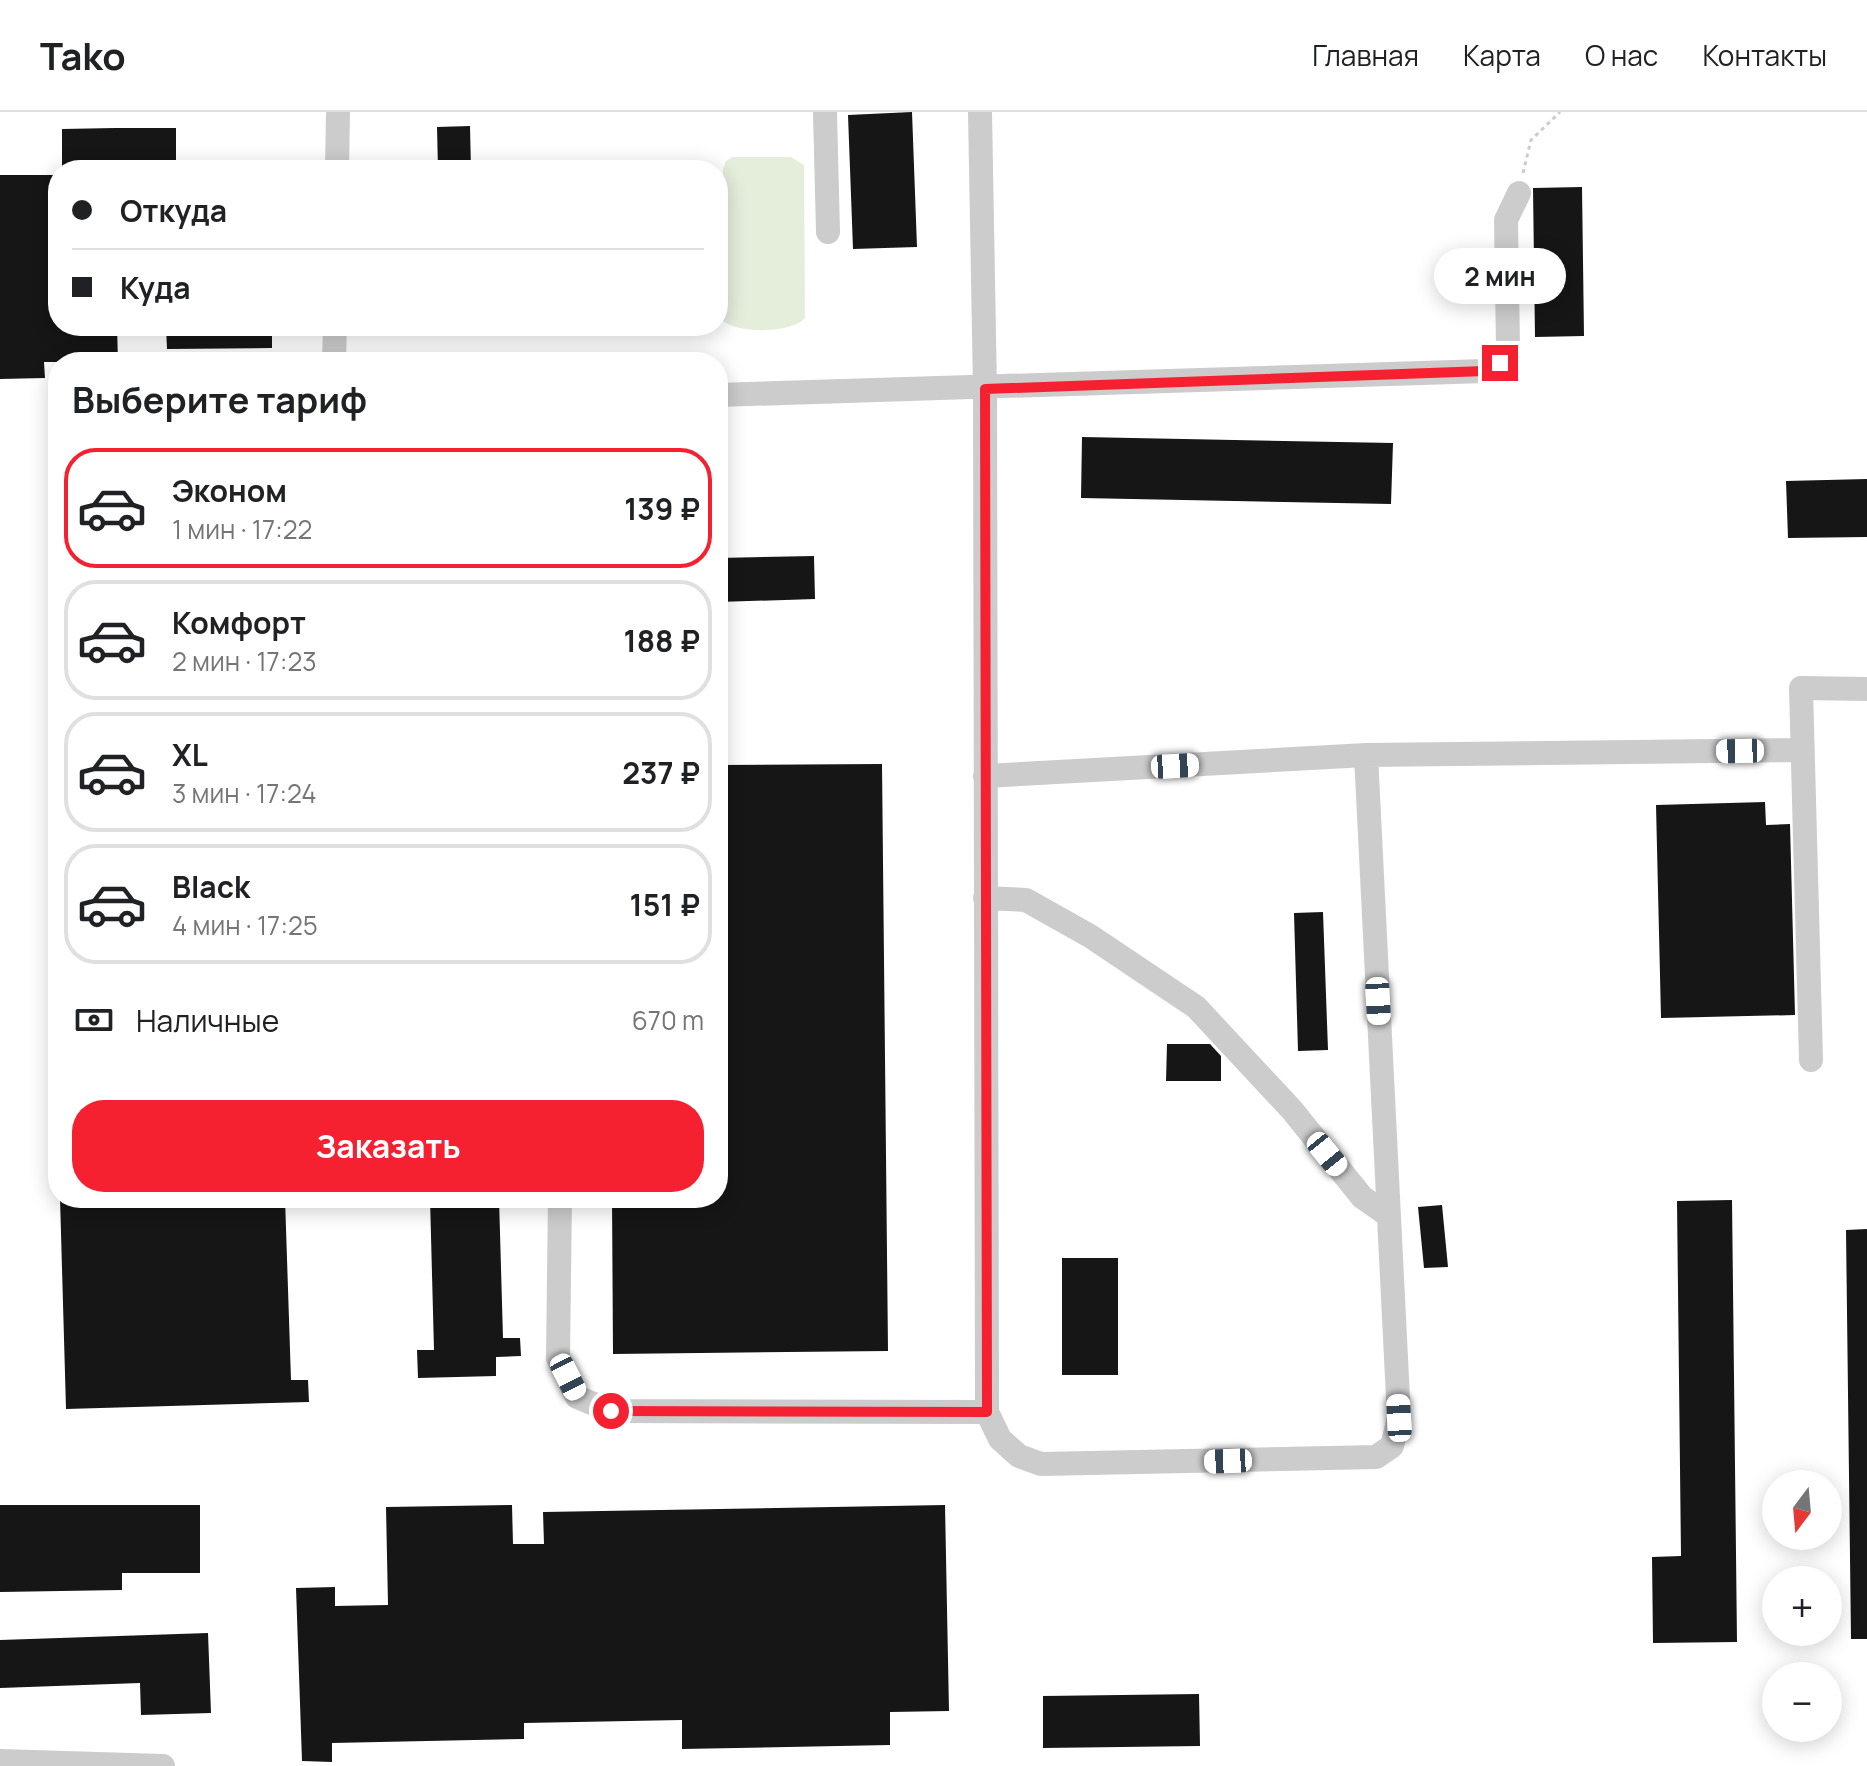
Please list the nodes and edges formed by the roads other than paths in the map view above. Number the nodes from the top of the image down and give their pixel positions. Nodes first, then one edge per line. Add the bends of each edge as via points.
1 (338, 112) edge
2 (825, 112) edge
3 (980, 112) edge
4 (337, 160) edge
5 (1519, 193) road end
6 (828, 232) dead end
7 (985, 389) junction
8 (728, 395) edge
9 (1867, 689) edge
10 (1802, 750) junction
11 (1366, 755) junction
12 (985, 776) junction
13 (985, 898) junction
14 (1811, 1060) dead end
15 (560, 1208) edge
16 (1389, 1216) junction
17 (987, 1412) junction
18 (0, 1761) edge
19 (163, 1766) edge

1 - 4 street
2 - 6 street
3 - 7 street
5 - 7 street via 1506,220 1508,347 1500,363 1485,371
7 - 8 street
7 - 12 street
9 - 10 street via 1801,688
10 - 11 street
10 - 14 street
11 - 12 street
11 - 16 street
12 - 13 street
13 - 16 street via 1026,900 1196,1007 1292,1110 1362,1197
13 - 17 street
15 - 17 street via 558,1358 577,1397 611,1411
16 - 17 street via 1399,1418 1392,1446 1376,1457 1041,1464 1019,1456 1000,1439
18 - 19 street

